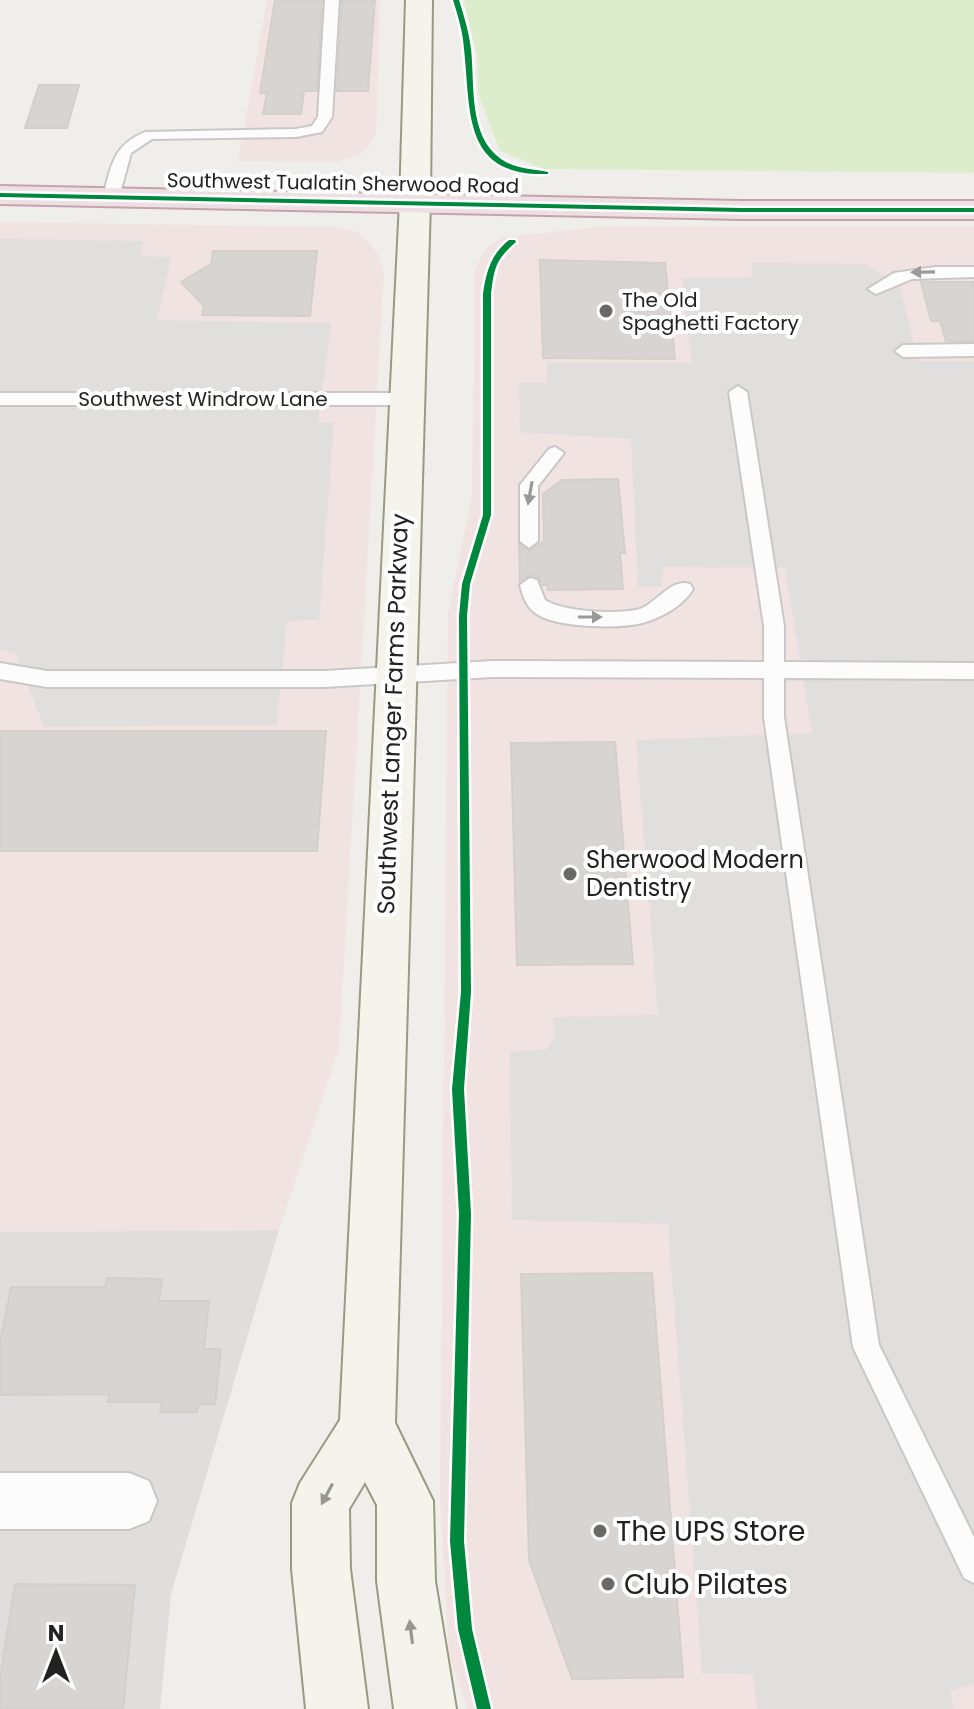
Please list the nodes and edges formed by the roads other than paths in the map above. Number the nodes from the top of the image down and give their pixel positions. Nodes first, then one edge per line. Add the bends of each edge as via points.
1 (332, 0) edge
2 (419, 0) edge
3 (0, 195) edge
4 (111, 197) junction
5 (415, 202) junction
6 (974, 210) edge
7 (974, 272) edge
8 (876, 289) dead end
9 (974, 350) edge
10 (903, 351) dead end
11 (738, 392) dead end
12 (0, 399) edge
13 (406, 399) junction
14 (555, 453) dead end
15 (529, 541) dead end
16 (530, 585) dead end
17 (683, 589) dead end
18 (0, 671) edge
19 (774, 671) junction
20 (974, 671) edge
21 (394, 675) junction
22 (367, 1427) junction
23 (0, 1501) edge
24 (129, 1501) dead end
25 (974, 1568) edge
26 (337, 1709) edge
27 (425, 1709) edge

1 - 4 lane via 325,117 317,129 150,135 124,149
2 - 5 main road, Southwest Langer Farms Parkway
3 - 4 highway, Southwest Tualatin Sherwood Road
4 - 5 highway, Southwest Tualatin Sherwood Road
5 - 6 highway, Southwest Tualatin Sherwood Road
5 - 13 main road, Southwest Langer Farms Parkway
7 -> 8 lane via 912,272
9 - 10 lane
11 - 19 lane via 774,626
12 - 13 lane, Southwest Windrow Lane
13 - 21 main road, Southwest Langer Farms Parkway
14 -> 15 lane via 529,485
16 -> 17 lane via 537,604 566,617 638,616 658,609
18 - 21 lane via 47,679
19 - 20 lane
19 - 21 lane via 492,669
19 - 25 lane via 774,717 866,1347
21 - 22 main road, Southwest Langer Farms Parkway
22 -> 26 main road, Southwest Langer Farms Parkway via 320,1503 321,1569
27 -> 22 main road, Southwest Langer Farms Parkway via 408,1606 405,1501
23 - 24 street

